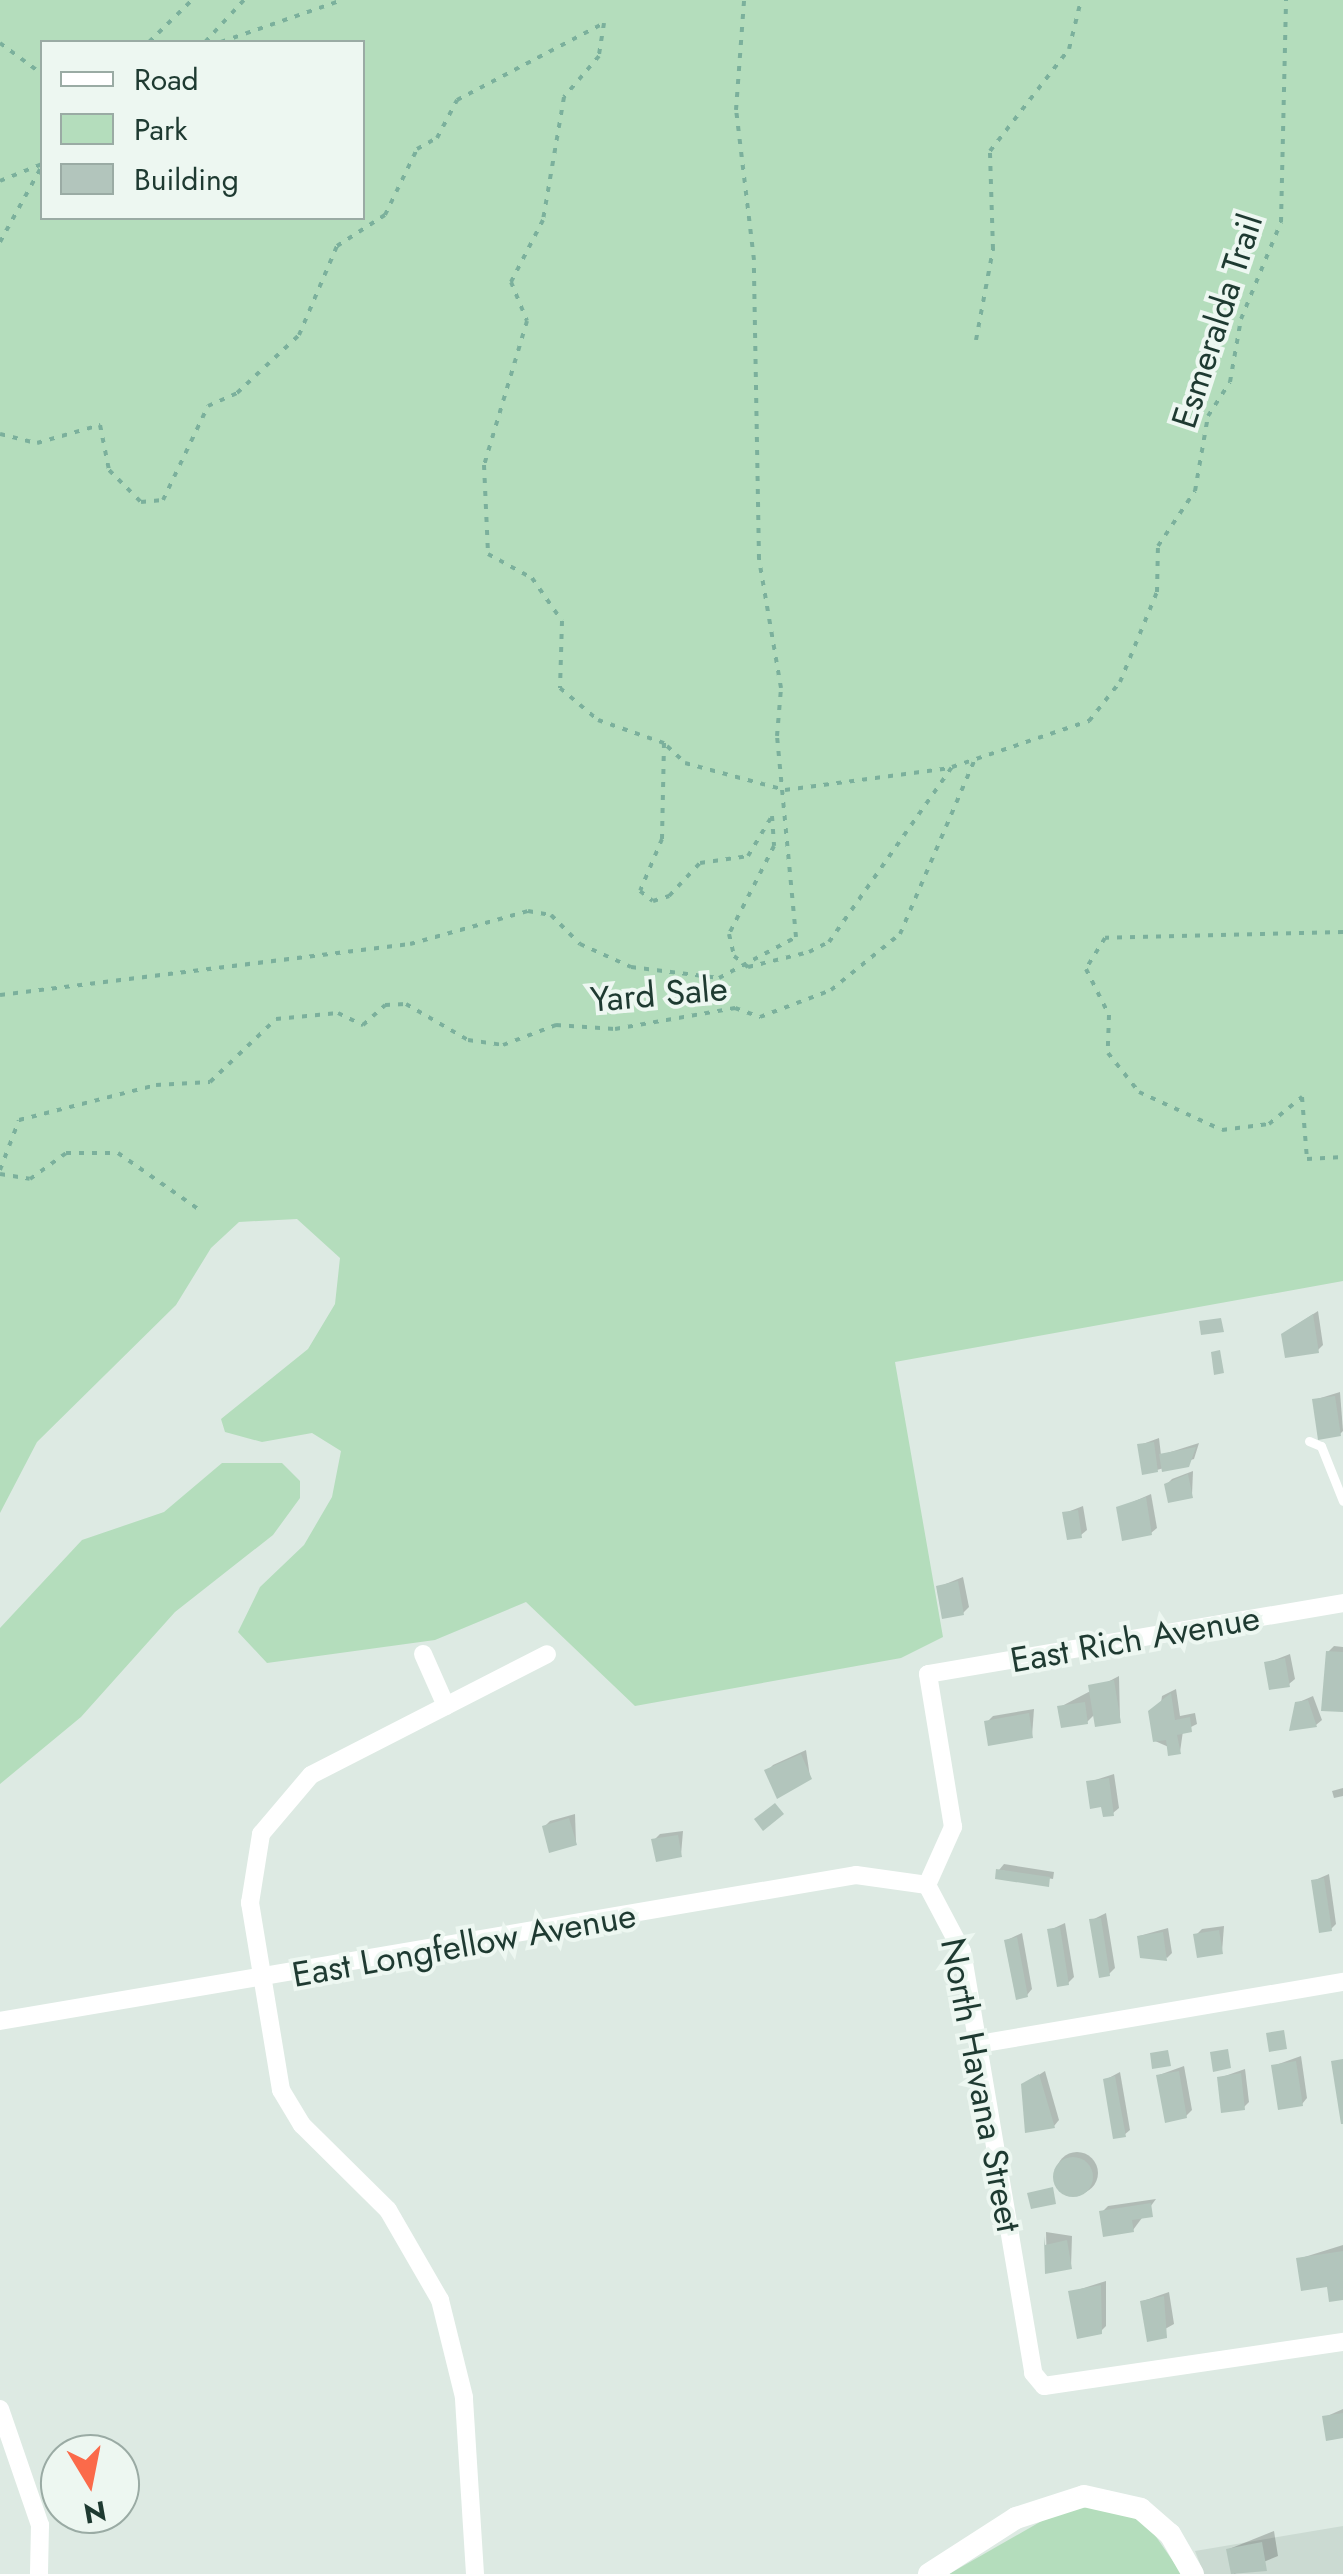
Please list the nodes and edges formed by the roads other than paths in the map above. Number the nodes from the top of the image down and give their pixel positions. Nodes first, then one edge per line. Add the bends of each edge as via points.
1 (1309, 1440) dead end
2 (1343, 1501) edge
3 (1343, 1603) edge
4 (424, 1654) dead end
5 (547, 1654) dead end
6 (446, 1706) junction
7 (927, 1885) junction
8 (257, 1981) junction
9 (1343, 1982) edge
10 (0, 2021) edge
11 (979, 2044) junction
12 (1343, 2342) edge
13 (0, 2409) edge
14 (40, 2574) edge
15 (475, 2574) edge
16 (929, 2574) edge
17 (1193, 2574) edge

1 - 2 lane via 1321,1446
3 - 7 street, East Rich Avenue via 928,1674 953,1828
4 - 6 street
5 - 6 street
6 - 8 street via 310,1776 280,1803 253,1867
7 - 8 street, East Longfellow Avenue via 856,1875
7 - 11 street, North Havana Street via 962,1951
8 - 10 street, East Longfellow Avenue
8 - 15 street via 281,2090 302,2126 388,2210 440,2300 464,2397
9 - 11 street
11 - 12 street, North Havana Street via 1033,2372 1044,2386
13 - 14 street via 40,2525
16 - 17 street via 1016,2518 1084,2496 1149,2515

